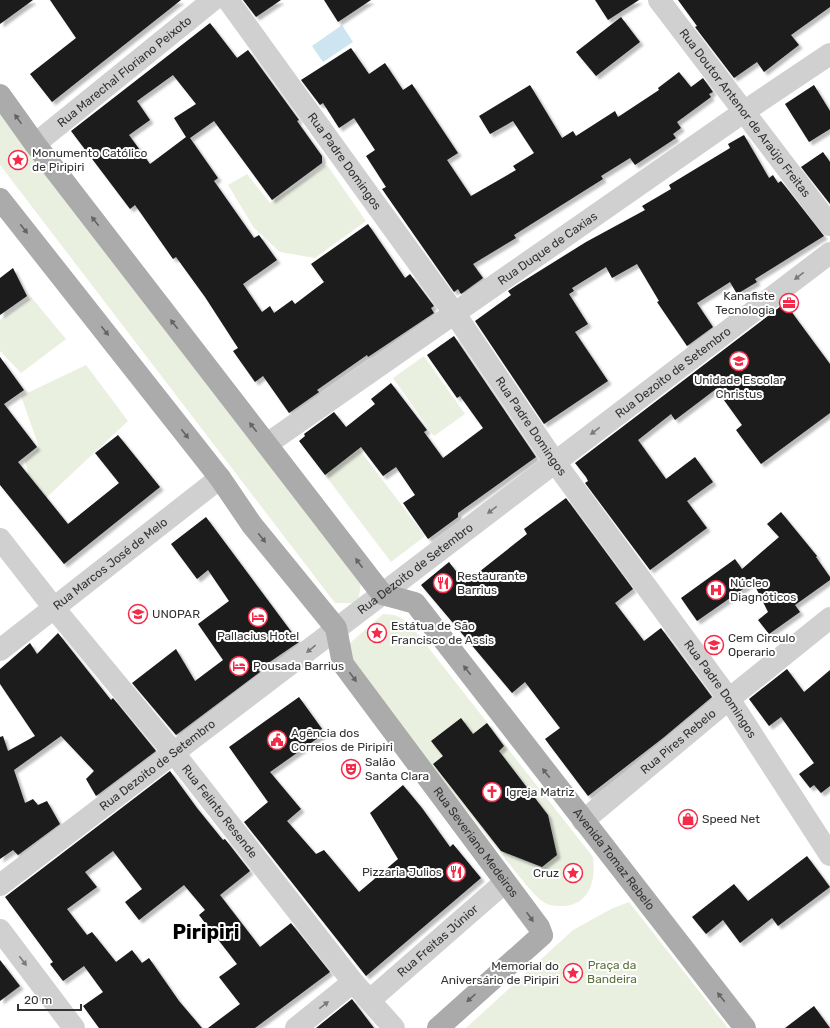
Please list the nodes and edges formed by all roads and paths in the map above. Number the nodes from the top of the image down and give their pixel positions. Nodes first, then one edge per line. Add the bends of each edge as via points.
1 (213, 0) edge
2 (228, 0) edge
3 (659, 0) edge
4 (830, 54) edge
5 (0, 95) edge
6 (745, 111) junction
7 (35, 144) junction
8 (0, 199) edge
9 (830, 225) edge
10 (830, 253) edge
11 (455, 314) junction
12 (267, 444) junction
13 (554, 461) junction
14 (220, 478) junction
15 (0, 539) edge
16 (382, 594) junction
17 (54, 608) junction
18 (830, 618) edge
19 (336, 628) junction
20 (0, 650) edge
21 (729, 699) junction
22 (174, 753) junction
23 (583, 821) junction
24 (830, 855) edge
25 (505, 882) junction
26 (0, 886) edge
27 (0, 930) edge
28 (353, 982) junction
29 (370, 1000) junction
30 (74, 1028) edge
31 (296, 1028) edge
32 (394, 1028) edge
33 (438, 1028) edge
34 (745, 1028) edge

1 - 7 street, Rua Marechal Floriano Peixoto
2 - 11 street, Rua Padre Domingos
3 - 6 street, Rua Doutor Antenor de Araújo Freitas
4 - 6 street, Rua Duque de Caxias
7 -> 5 main road
6 - 9 street, Rua Doutor Antenor de Araújo Freitas
6 - 11 street, Rua Duque de Caxias
12 -> 7 main road
8 -> 14 main road
10 -> 13 street, Rua Dezoito de Setembro
11 - 12 street, Rua Duque de Caxias
11 - 13 street, Rua Padre Domingos
16 -> 12 main road
13 -> 16 street, Rua Dezoito de Setembro
13 - 21 street, Rua Padre Domingos
14 - 17 street, Rua Marcos José de Melo
14 -> 19 main road via 252,525
15 - 17 street, Rua Felinto Resende
16 - 19 street, Rua Dezoito de Setembro
23 -> 16 main road, Avenida Tomaz Rebelo via 415,602
17 - 20 street, Rua Marcos José de Melo
17 - 22 street, Rua Felinto Resende
18 - 21 street, Rua Pires Rebelo
19 -> 22 street, Rua Dezoito de Setembro
19 -> 25 main road, Rua Severiano Medeiros via 343,664
21 - 23 street, Rua Pires Rebelo
21 - 24 street, Rua Padre Domingos
22 - 26 street, Rua Dezoito de Setembro
22 - 28 street, Rua Felinto Resende
34 -> 23 main road, Avenida Tomaz Rebelo
25 - 29 street, Rua Freitas Júnior
25 -> 33 main road, Rua Severiano Medeiros via 539,927 542,935
27 -> 30 street
28 - 29 street, Rua Felinto Resende
31 -> 28 street
29 - 32 street, Rua Felinto Resende

